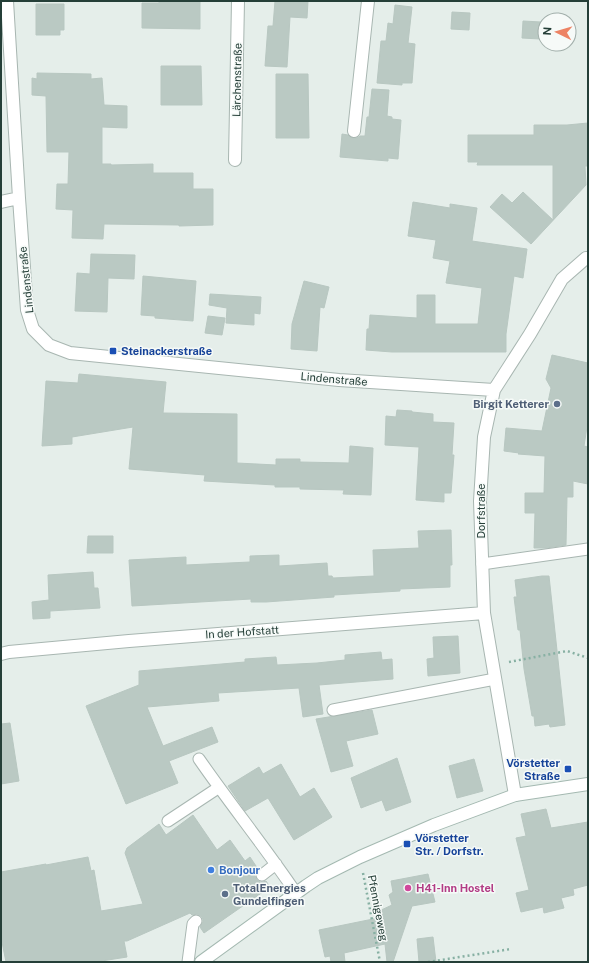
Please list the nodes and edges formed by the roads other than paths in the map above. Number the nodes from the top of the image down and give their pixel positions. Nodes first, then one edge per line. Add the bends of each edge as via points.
1 (7, 1) edge
2 (238, 1) edge
3 (368, 1) edge
4 (6, 50) edge
5 (354, 131) dead end
6 (235, 160) dead end
7 (19, 198) junction
8 (1, 202) edge
9 (588, 258) edge
10 (494, 390) junction
11 (588, 549) edge
12 (482, 564) junction
13 (484, 613) junction
14 (1, 654) edge
15 (495, 679) junction
16 (333, 710) dead end
17 (199, 759) dead end
18 (588, 784) edge
19 (218, 788) junction
20 (515, 795) junction
21 (168, 821) dead end
22 (276, 864) junction
23 (262, 875) dead end
24 (296, 893) junction
25 (196, 921) dead end
26 (214, 958) edge
27 (188, 962) edge
28 (201, 962) edge

1 - 4 street, Lindenstraße
2 - 6 street, Lärchenstraße
3 - 5 street
4 - 7 street, Lindenstraße
7 - 8 street
7 - 10 street, Lindenstraße via 27,310 33,329 49,345 70,353 339,380
9 - 10 street, Dorfstraße via 562,279
10 - 12 street, Dorfstraße via 484,437 480,501
11 - 12 lane
12 - 13 street, Dorfstraße
13 - 14 street, In der Hofstatt via 129,641
13 - 15 street, Dorfstraße
15 - 16 lane
15 - 20 street, Dorfstraße
17 - 19 lane
18 - 20 street
19 - 21 lane
19 - 22 lane
20 - 24 street via 434,825 360,857 318,878
22 - 23 lane
22 - 24 lane
24 - 26 street
25 - 27 lane via 193,924
26 - 28 street

